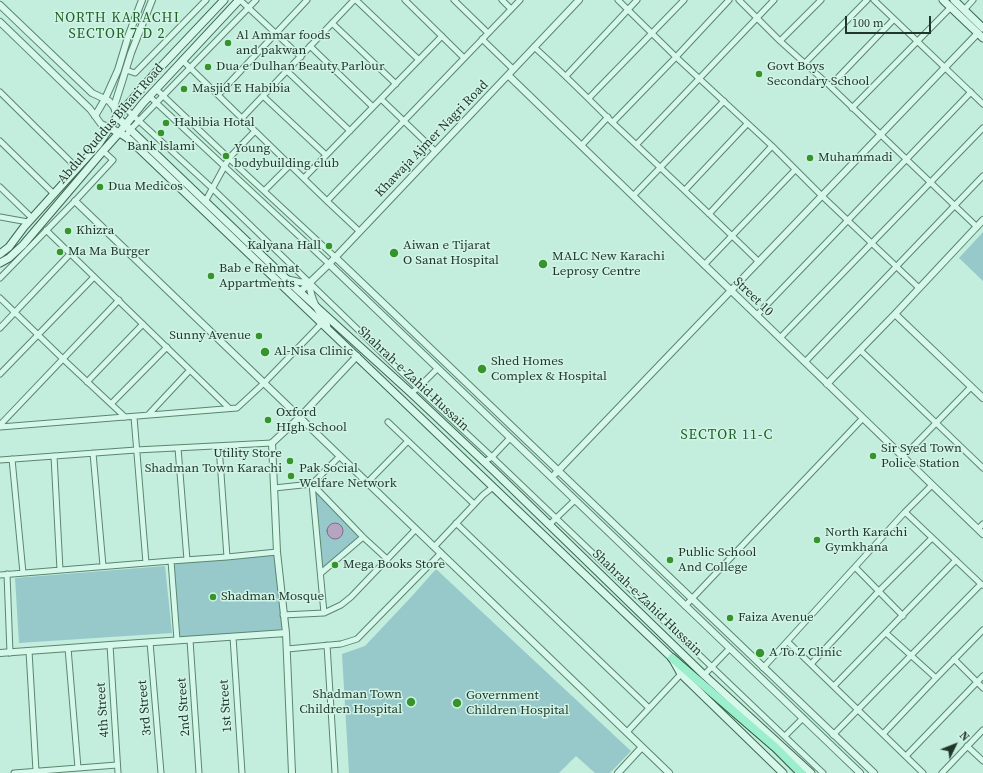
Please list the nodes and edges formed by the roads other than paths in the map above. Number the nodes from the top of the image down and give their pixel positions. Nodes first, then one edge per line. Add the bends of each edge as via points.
1 (142, 0) edge
2 (152, 0) edge
3 (206, 0) edge
4 (224, 0) edge
5 (239, 0) edge
6 (256, 0) edge
7 (307, 0) edge
8 (355, 0) edge
9 (406, 0) edge
10 (454, 0) edge
11 (502, 0) edge
12 (520, 0) edge
13 (579, 0) edge
14 (618, 0) edge
15 (637, 0) edge
16 (684, 0) edge
17 (729, 0) edge
18 (739, 0) edge
19 (774, 0) edge
20 (821, 0) edge
21 (867, 0) edge
22 (874, 0) edge
23 (943, 0) edge
24 (954, 0) edge
25 (973, 0) edge
26 (0, 5) edge
27 (950, 7) junction
28 (248, 8) junction
29 (511, 9) junction
30 (628, 10) junction
31 (964, 10) junction
32 (757, 18) junction
33 (894, 19) junction
34 (0, 22) edge
35 (332, 23) junction
36 (275, 33) junction
37 (488, 33) junction
38 (652, 33) junction
39 (981, 33) edge
40 (442, 36) junction
41 (482, 39) junction
42 (780, 41) junction
43 (918, 41) junction
44 (310, 46) junction
45 (534, 47) junction
46 (301, 57) junction
47 (676, 57) junction
48 (464, 58) junction
49 (182, 60) junction
50 (419, 60) junction
51 (805, 63) junction
52 (945, 67) junction
53 (190, 68) junction
54 (126, 70) junction
55 (513, 70) junction
56 (287, 71) junction
57 (508, 76) junction
58 (566, 76) junction
59 (699, 79) junction
60 (396, 84) junction
61 (830, 86) junction
62 (156, 89) junction
63 (0, 92) edge
64 (971, 92) junction
65 (218, 95) junction
66 (149, 96) junction
67 (164, 96) junction
68 (264, 96) junction
69 (382, 98) junction
70 (589, 98) junction
71 (105, 99) junction
72 (724, 101) junction
73 (157, 103) junction
74 (983, 104) edge
75 (114, 107) junction
76 (373, 107) junction
77 (125, 108) junction
78 (852, 108) junction
79 (133, 115) junction
80 (95, 116) junction
81 (117, 117) junction
82 (608, 117) junction
83 (242, 118) junction
84 (404, 120) junction
85 (139, 121) junction
86 (612, 122) junction
87 (747, 124) junction
88 (110, 128) junction
89 (983, 128) edge
90 (125, 131) junction
91 (255, 131) junction
92 (350, 131) junction
93 (880, 135) junction
94 (0, 141) edge
95 (637, 144) junction
96 (581, 146) junction
97 (772, 146) junction
98 (103, 151) junction
99 (435, 151) junction
100 (326, 155) junction
101 (229, 158) junction
102 (907, 159) junction
103 (290, 165) junction
104 (225, 166) junction
105 (661, 167) junction
106 (77, 168) junction
107 (795, 170) junction
108 (983, 176) edge
109 (304, 178) junction
110 (931, 183) junction
111 (0, 187) edge
112 (213, 189) junction
113 (685, 190) junction
114 (264, 191) junction
115 (54, 194) junction
116 (633, 196) junction
117 (822, 196) junction
118 (75, 201) junction
119 (327, 201) junction
120 (205, 202) junction
121 (955, 205) junction
122 (709, 214) junction
123 (0, 217) edge
124 (30, 220) junction
125 (848, 220) junction
126 (983, 220) edge
127 (977, 227) junction
128 (46, 230) junction
129 (359, 230) junction
130 (733, 236) junction
131 (871, 244) junction
132 (0, 254) edge
133 (70, 254) junction
134 (335, 256) junction
135 (759, 262) junction
136 (0, 263) edge
137 (329, 264) junction
138 (704, 265) junction
139 (896, 267) junction
140 (273, 276) junction
141 (94, 277) junction
142 (0, 278) edge
143 (286, 279) junction
144 (309, 283) junction
145 (919, 288) junction
146 (731, 291) junction
147 (300, 292) junction
148 (0, 298) edge
149 (119, 300) junction
150 (316, 307) junction
151 (15, 312) junction
152 (895, 314) junction
153 (757, 315) junction
154 (322, 323) junction
155 (143, 324) junction
156 (0, 328) edge
157 (330, 330) junction
158 (38, 335) junction
159 (780, 338) junction
160 (167, 347) junction
161 (860, 350) junction
162 (357, 356) junction
163 (63, 359) junction
164 (805, 362) junction
165 (437, 369) junction
166 (190, 370) junction
167 (0, 374) edge
168 (87, 382) junction
169 (264, 383) junction
170 (827, 384) junction
171 (971, 387) junction
172 (418, 388) junction
173 (411, 393) junction
174 (983, 398) edge
175 (111, 404) junction
176 (229, 408) junction
177 (148, 415) junction
178 (125, 417) junction
179 (134, 417) junction
180 (300, 417) junction
181 (863, 418) junction
182 (1, 422) edge
183 (388, 422) dead end
184 (937, 422) junction
185 (510, 438) junction
186 (408, 441) junction
187 (272, 443) junction
188 (219, 446) junction
189 (178, 448) junction
190 (136, 450) junction
191 (93, 453) junction
192 (54, 456) junction
193 (340, 456) junction
194 (492, 457) junction
195 (904, 457) junction
196 (12, 459) junction
197 (0, 460) edge
198 (484, 462) junction
199 (983, 468) edge
200 (558, 471) junction
201 (494, 472) junction
202 (551, 478) junction
203 (485, 480) junction
204 (367, 482) junction
205 (312, 484) junction
206 (932, 485) junction
207 (493, 487) junction
208 (274, 488) junction
209 (575, 500) junction
210 (474, 504) junction
211 (905, 512) junction
212 (556, 518) junction
213 (456, 523) junction
214 (983, 524) edge
215 (549, 526) junction
216 (416, 529) junction
217 (981, 531) edge
218 (362, 537) junction
219 (932, 538) junction
220 (434, 546) junction
221 (277, 552) junction
222 (441, 553) junction
223 (227, 557) junction
224 (387, 559) junction
225 (187, 560) junction
226 (956, 560) junction
227 (171, 561) junction
228 (146, 563) junction
229 (103, 566) junction
230 (856, 568) junction
231 (60, 570) junction
232 (23, 573) junction
233 (321, 573) junction
234 (7, 574) junction
235 (0, 575) edge
236 (983, 577) edge
237 (981, 584) edge
238 (879, 591) junction
239 (692, 599) junction
240 (686, 606) junction
241 (324, 613) junction
242 (284, 615) junction
243 (903, 616) junction
244 (983, 630) edge
245 (286, 633) junction
246 (886, 633) junction
247 (233, 637) junction
248 (177, 640) junction
249 (190, 640) junction
250 (150, 642) junction
251 (788, 642) junction
252 (110, 645) junction
253 (327, 645) junction
254 (68, 648) junction
255 (730, 648) junction
256 (287, 649) junction
257 (28, 651) junction
258 (10, 652) junction
259 (0, 653) edge
260 (911, 656) junction
261 (672, 658) junction
262 (954, 659) junction
263 (811, 664) junction
264 (712, 667) junction
265 (763, 668) junction
266 (681, 674) junction
267 (704, 675) junction
268 (983, 676) edge
269 (936, 678) junction
270 (977, 683) junction
271 (834, 686) junction
272 (983, 688) edge
273 (650, 708) junction
274 (858, 710) junction
275 (802, 718) junction
276 (983, 730) edge
277 (627, 732) junction
278 (883, 734) junction
279 (834, 735) junction
280 (785, 736) junction
281 (968, 746) junction
282 (642, 747) junction
283 (906, 756) junction
284 (983, 761) edge
285 (117, 765) junction
286 (78, 768) junction
287 (36, 771) junction
288 (14, 773) edge
289 (118, 773) edge
290 (161, 773) edge
291 (199, 773) edge
292 (242, 773) edge
293 (292, 773) edge
294 (335, 773) edge
295 (618, 773) edge
296 (670, 773) edge
297 (783, 773) edge
298 (801, 773) edge
299 (811, 773) edge
300 (823, 773) edge
301 (860, 773) edge
302 (874, 773) edge
303 (923, 773) edge
304 (942, 773) edge

1 - 71 street via 118,70
2 - 54 street
3 - 54 street via 135,73
4 - 77 main road, Abdul Quddus Bihari Road
5 - 28 street
5 - 49 main road, Abdul Quddus Bihari Road
6 - 28 street
7 - 36 street
8 - 35 street
8 - 50 street
9 - 40 street
10 - 37 street
11 - 29 street
12 - 29 street
13 - 45 street, Khawaja Ajmer Nagri Road
14 - 30 street
15 - 30 street
16 - 38 street
17 - 47 street
18 - 32 street
19 - 32 street
20 - 42 street
21 - 51 street
22 - 33 street
23 - 27 main road
24 - 31 main road
25 - 31 street
26 - 71 street via 92,92
27 - 39 main road
27 - 43 street
28 - 36 street
28 - 53 street
29 - 37 street
30 - 38 street
30 - 58 street
31 - 39 main road
32 - 42 street
32 - 59 street
33 - 43 street
33 - 61 street
34 - 80 street, Shahrah-e-Zahid Hussain
35 - 44 street
35 - 60 street
36 - 46 street
36 - 65 street
37 - 41 street
38 - 47 street
38 - 70 street
39 - 52 street
40 - 48 street
40 - 50 street
41 - 48 street
41 - 55 street
42 - 51 street
43 - 52 street
43 - 78 street
44 - 46 street
44 - 76 street
45 - 55 street, Khawaja Ajmer Nagri Road
45 - 58 street
46 - 56 street
47 - 59 street
47 - 86 street
48 - 84 street
49 - 53 street
49 - 62 main road, Abdul Quddus Bihari Road
50 - 60 street
51 - 61 street
52 - 64 street
52 - 93 street
53 - 65 street
53 - 67 street
54 - 75 street
55 - 57 street, Khawaja Ajmer Nagri Road
56 - 68 street
56 - 92 street
57 - 96 street, Street 10
57 - 99 street, Khawaja Ajmer Nagri Road
58 - 70 street
59 - 72 street
59 - 95 street
60 - 69 street
61 - 78 street
62 - 66 main road, Abdul Quddus Bihari Road
62 - 67 street
63 - 106 street
64 - 74 street
64 - 102 street
65 - 83 street
66 - 73 street
66 - 79 main road, Abdul Quddus Bihari Road
67 - 73 street
67 - 101 street
68 - 83 street
68 - 100 street
69 - 76 street
69 - 84 street
70 - 82 street
71 - 75 street
71 - 80 street
72 - 87 street
72 - 105 street
73 - 85 street
73 - 104 street
75 - 81 street, Shahrah-e-Zahid Hussain
76 - 92 street
77 - 79 street
77 - 81 main road, Abdul Quddus Bihari Road
78 - 93 street
79 - 85 street
79 - 90 main road, Abdul Quddus Bihari Road
80 - 88 street, Shahrah-e-Zahid Hussain via 101,124
81 - 88 main road, Abdul Quddus Bihari Road
81 - 90 main road, Shahrah-e-Zahid Hussain
82 - 86 street
82 - 96 street
83 - 91 street
84 - 99 street
84 - 119 street
85 - 90 street
85 - 112 street
86 - 95 street
87 - 97 street
87 - 113 street
88 - 90 main road, Shahrah-e-Zahid Hussain
88 - 106 main road, Abdul Quddus Bihari Road via 98,146
89 - 110 street
90 - 98 main road, Abdul Quddus Bihari Road
90 - 120 main road, Shahrah-e-Zahid Hussain
90 - 140 main road, Shahrah-e-Zahid Hussain
91 - 101 street
91 - 103 street
92 - 100 street
93 - 102 street
93 - 117 street
94 - 115 street
95 - 105 street
96 - 116 street, Street 10
97 - 107 street
97 - 122 street
98 - 118 street via 113,160
98 - 136 main road, Abdul Quddus Bihari Road via 23,245
99 - 129 street, Khawaja Ajmer Nagri Road
100 - 109 street
101 - 104 street
101 - 114 street
102 - 110 street
102 - 125 street
103 - 109 street
103 - 114 street
104 - 112 street
104 - 137 street
105 - 113 street
105 - 116 street
106 - 115 main road, Abdul Quddus Bihari Road
107 - 117 street
107 - 130 street
108 - 121 street
109 - 119 street
110 - 121 street
110 - 131 street
111 - 124 street
112 - 120 street
112 - 144 street
113 - 122 street
114 - 134 street
115 - 124 main road, Abdul Quddus Bihari Road
116 - 138 street, Street 10
117 - 125 street
117 - 135 street
118 - 128 street
118 - 169 street
119 - 129 street
120 - 143 main road, Shahrah-e-Zahid Hussain
121 - 127 street
121 - 139 street
122 - 130 street
123 - 124 street
124 - 132 main road, Abdul Quddus Bihari Road via 9,247
125 - 131 street
125 - 153 street
126 - 127 street
127 - 145 street
128 - 133 street
128 - 142 street
129 - 134 street, Khawaja Ajmer Nagri Road
130 - 135 street
130 - 138 street
131 - 139 street
131 - 159 street
133 - 141 street
133 - 151 street
134 - 137 street, Khawaja Ajmer Nagri Road
134 - 200 street
135 - 146 street
137 - 144 street, Khawaja Ajmer Nagri Road
137 - 165 street
138 - 146 street, Street 10
139 - 145 street
139 - 164 street
140 - 143 street
140 - 154 main road, Shahrah-e-Zahid Hussain
141 - 149 street
141 - 158 street
143 - 144 street
143 - 147 main road, Shahrah-e-Zahid Hussain
144 - 147 street, Khawaja Ajmer Nagri Road
144 - 150 street via 310,294
144 - 172 street
145 - 152 street
146 - 153 street, Street 10
146 - 200 street
147 - 150 main road, Shahrah-e-Zahid Hussain
148 - 151 street
149 - 155 street
149 - 163 street
150 - 157 street
150 - 173 main road, Shahrah-e-Zahid Hussain
151 - 156 street
151 - 158 street
152 - 161 street
152 - 171 street
153 - 159 street, Street 10
154 - 157 main road, Shahrah-e-Zahid Hussain
154 - 169 street
155 - 160 street
155 - 168 street
157 - 162 main road, Shahrah-e-Zahid Hussain
158 - 163 street
158 - 167 street
159 - 164 street, Street 10
160 - 166 street
160 - 175 street
161 - 170 street
161 - 184 street
162 - 180 street
162 - 203 main road, Shahrah-e-Zahid Hussain
163 - 168 street
163 - 182 street
164 - 170 street, Street 10
165 - 172 street
165 - 185 street
166 - 176 street
166 - 177 street
168 - 175 street
169 - 176 street via 237,408
169 - 180 street
170 - 181 street, Street 10
171 - 174 street
171 - 184 street
172 - 173 street
172 - 194 street
173 - 198 main road, Shahrah-e-Zahid Hussain
175 - 178 street
176 - 177 street
177 - 179 street
178 - 179 street
178 - 182 street
179 - 190 street
180 - 187 street
180 - 193 street
181 - 195 street, Street 10
181 - 239 street
183 - 186 street
184 - 195 street
184 - 199 street
185 - 194 street
185 - 202 street
186 - 204 street
186 - 210 street
187 - 188 street
187 - 208 street
188 - 189 street
188 - 223 street
189 - 190 street
189 - 225 street
190 - 191 street
190 - 228 street
191 - 192 street
191 - 229 street
192 - 196 street
192 - 231 street
193 - 204 street
193 - 205 street
194 - 198 street
194 - 212 street
195 - 206 street, Street 10
196 - 197 street
196 - 232 street
198 - 201 main road, Shahrah-e-Zahid Hussain
200 - 202 street
200 - 239 street
201 - 203 main road
201 - 215 main road, Shahrah-e-Zahid Hussain
202 - 209 street
203 - 207 main road, Shahrah-e-Zahid Hussain
204 - 216 street
205 - 208 street
205 - 218 street
205 - 233 street
206 - 211 street
206 - 217 street, Street 10
207 - 210 street
207 - 261 main road, Shahrah-e-Zahid Hussain
208 - 221 street
209 - 212 street
209 - 240 street
210 - 213 street
211 - 219 street
211 - 230 street
212 - 215 street
212 - 264 street
213 - 220 street
213 - 273 street
214 - 217 street
215 - 267 main road, Shahrah-e-Zahid Hussain
216 - 220 street
216 - 224 street
218 - 224 street
218 - 233 street
219 - 226 street
219 - 238 street
220 - 222 street
221 - 223 street
221 - 242 street
222 - 253 street via 357,639
222 - 277 street
223 - 225 street
224 - 241 street via 351,597
225 - 227 street
226 - 237 street
226 - 243 street
227 - 228 street
227 - 248 street
228 - 229 street
229 - 231 street
230 - 238 street
230 - 251 street
231 - 232 street
232 - 234 street
233 - 241 street
234 - 235 street
234 - 258 street
236 - 237 street
237 - 260 street
238 - 243 street
238 - 263 street
239 - 240 street
239 - 265 street
240 - 255 street
241 - 242 street
242 - 245 street
243 - 246 street
244 - 262 street
245 - 247 street
245 - 256 street
246 - 260 street
246 - 271 street
247 - 249 street
247 - 292 street, 1st Street
248 - 249 street
248 - 250 street
249 - 291 street, 2nd Street
250 - 252 street
250 - 290 street, 3rd Street
251 - 263 street
251 - 265 street
252 - 254 street
252 - 285 street, 4th Street
253 - 256 street
253 - 294 street
254 - 257 street
254 - 286 street
255 - 264 street
255 - 275 street
256 - 293 street
257 - 258 street
257 - 287 street
258 - 259 street
260 - 269 street
260 - 274 street
261 - 266 main road, Shahrah-e-Zahid Hussain
261 - 298 main road via 776,748
262 - 269 street
262 - 270 street
263 - 271 street
264 - 267 street
264 - 280 street
265 - 279 street
266 - 273 street
266 - 297 main road, Shahrah-e-Zahid Hussain
267 - 299 main road, Shahrah-e-Zahid Hussain
268 - 270 street
269 - 278 street
270 - 272 street
270 - 283 street
271 - 274 street
273 - 277 street
274 - 278 street
274 - 279 street
275 - 280 street
275 - 301 street
276 - 281 street
277 - 282 street
278 - 283 street
279 - 302 street
280 - 300 street
281 - 284 street
281 - 304 street
282 - 295 street
282 - 296 street
283 - 303 street
285 - 286 street
285 - 289 street, 4th Street
286 - 287 street
287 - 288 street

